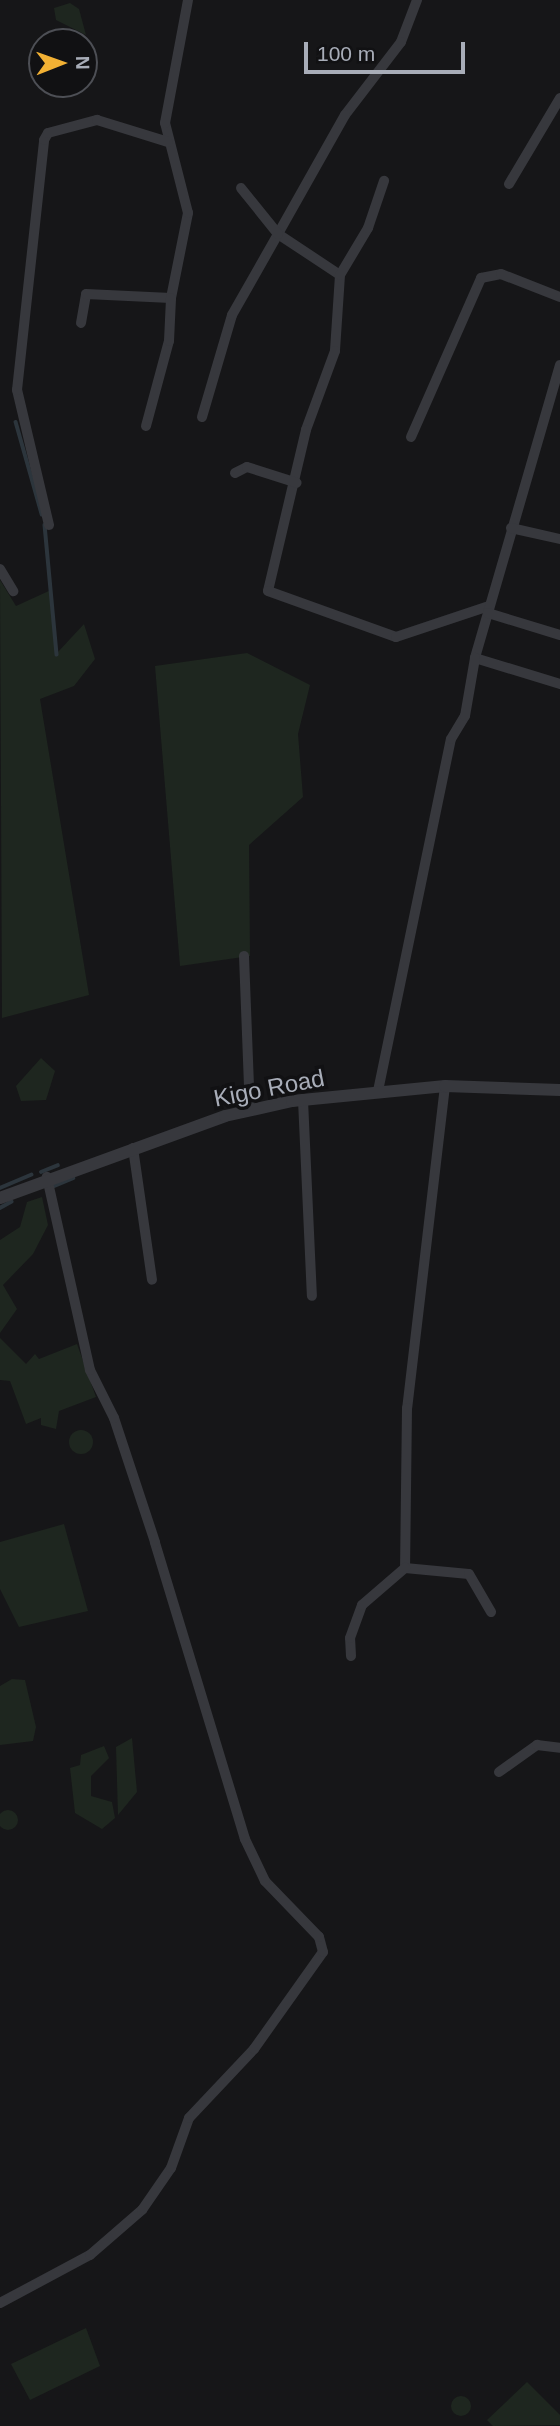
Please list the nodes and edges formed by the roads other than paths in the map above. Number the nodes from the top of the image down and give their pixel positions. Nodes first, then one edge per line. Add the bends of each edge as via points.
1 (188, 0) edge
2 (417, 0) edge
3 (560, 98) edge
4 (168, 142) junction
5 (384, 181) dead end
6 (509, 184) dead end
7 (241, 188) dead end
8 (278, 234) junction
9 (340, 275) junction
10 (560, 297) edge
11 (171, 298) junction
12 (81, 323) dead end
13 (560, 365) edge
14 (202, 417) dead end
15 (146, 426) dead end
16 (411, 438) dead end
17 (235, 473) dead end
18 (297, 483) junction
19 (49, 525) dead end
20 (511, 528) junction
21 (560, 538) edge
22 (0, 569) edge
23 (13, 591) dead end
24 (488, 610) junction
25 (560, 635) edge
26 (475, 658) junction
27 (560, 684) edge
28 (244, 956) dead end
29 (445, 1086) junction
30 (378, 1091) junction
31 (560, 1094) edge
32 (303, 1100) junction
33 (250, 1110) junction
34 (133, 1148) junction
35 (47, 1177) junction
36 (0, 1198) edge
37 (152, 1280) dead end
38 (312, 1296) dead end
39 (405, 1568) junction
40 (491, 1612) dead end
41 (351, 1656) dead end
42 (560, 1748) edge
43 (499, 1773) dead end
44 (0, 2303) edge

1 - 4 street via 167,93
2 - 8 street via 401,42 345,115
3 - 6 street
4 - 11 street via 185,182 188,213
4 - 19 street via 97,120 48,133 44,140 17,390
5 - 9 street via 368,228
7 - 8 street
8 - 9 street
8 - 14 street via 232,315
9 - 18 street via 335,351 306,430
10 - 16 street via 501,274 481,278
11 - 12 street via 85,295
11 - 15 street via 169,341
13 - 20 street
17 - 18 street via 247,467
18 - 24 street via 271,594 396,638
20 - 21 street
20 - 24 street
22 - 23 street
24 - 25 street
24 - 26 street
26 - 27 street
26 - 30 street via 465,716 451,739
28 - 33 street
29 - 30 street, Kigo Road
29 - 31 street, Kigo Road
29 - 39 street via 407,1408
30 - 32 street, Kigo Road
32 - 33 street, Kigo Road
32 - 38 street
33 - 34 street, Kigo Road
34 - 35 street, Kigo Road
34 - 37 street
35 - 36 street, Kigo Road
35 - 44 street via 90,1370 114,1418 245,1839 265,1881 319,1937 323,1952 254,2049 189,2118 166,2178 136,2216 90,2255
39 - 40 street via 469,1574
39 - 41 street via 362,1605 349,1638
42 - 43 street via 537,1745

